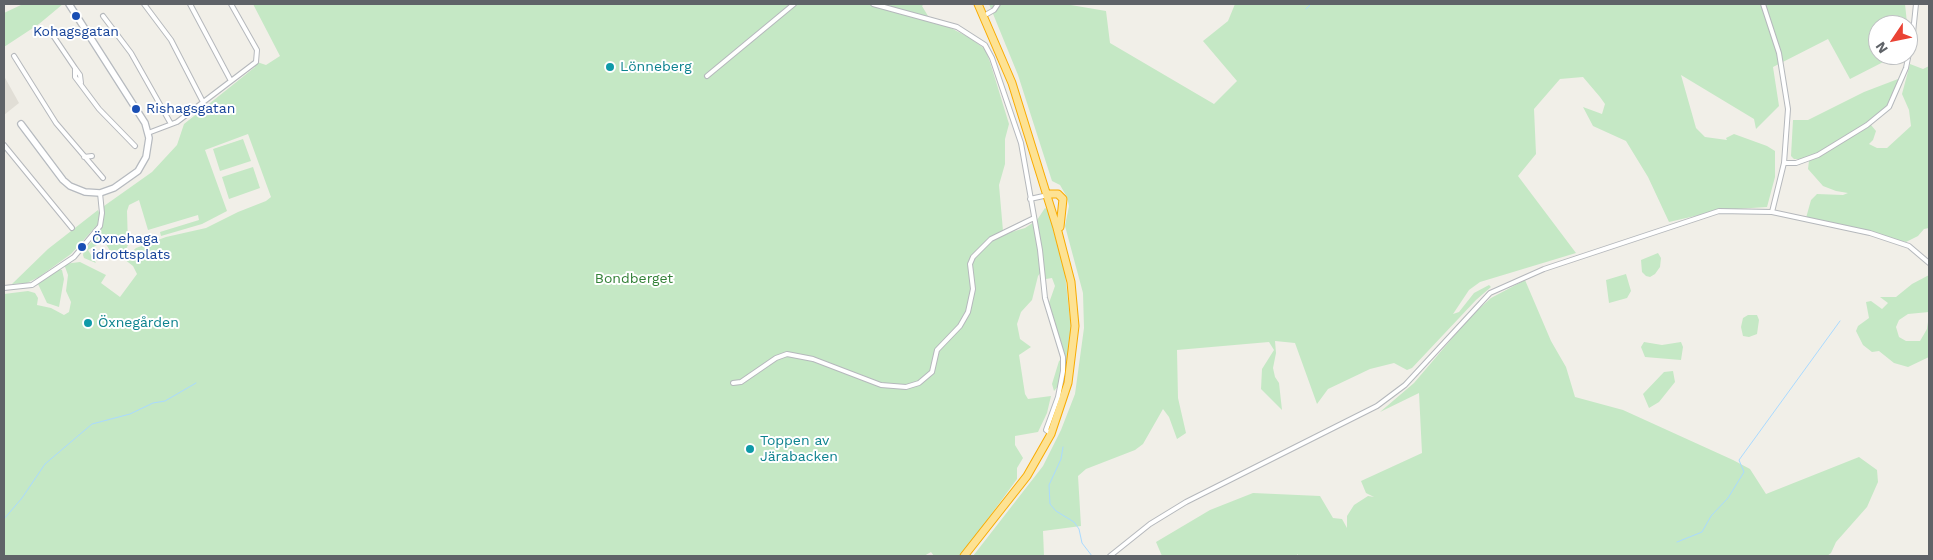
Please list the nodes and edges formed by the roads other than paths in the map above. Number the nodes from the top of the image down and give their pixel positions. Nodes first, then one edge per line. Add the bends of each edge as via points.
1 (69, 4) edge
2 (144, 4) edge
3 (190, 4) edge
4 (231, 4) edge
5 (794, 4) edge
6 (873, 4) edge
7 (978, 4) edge
8 (982, 4) edge
9 (998, 4) edge
10 (1763, 4) edge
11 (1916, 4) edge
12 (987, 14) junction
13 (104, 16) dead end
14 (52, 34) dead end
15 (14, 56) dead end
16 (707, 76) dead end
17 (231, 81) junction
18 (203, 102) junction
19 (21, 124) dead end
20 (171, 124) junction
21 (148, 133) junction
22 (4, 145) edge
23 (135, 146) dead end
24 (92, 156) dead end
25 (84, 157) junction
26 (1784, 163) junction
27 (103, 178) dead end
28 (100, 193) junction
29 (1049, 194) junction
30 (1030, 199) junction
31 (1772, 212) junction
32 (1034, 218) junction
33 (72, 228) dead end
34 (1929, 263) edge
35 (4, 288) edge
36 (733, 383) dead end
37 (1051, 434) junction
38 (964, 556) edge
39 (968, 556) edge
40 (1110, 556) edge

1 - 21 street
2 - 18 street via 171,40
3 - 17 street
4 - 17 street via 258,55 254,64
5 - 16 street
6 - 30 street via 957,27 985,45 1017,128
7 - 29 highway via 1012,83
8 - 12 highway
9 - 12 street
10 - 26 street via 1779,53 1788,109
11 - 26 street via 1906,68 1889,107 1868,125 1818,155 1796,164
12 - 29 highway via 1013,74
13 - 20 street via 131,53
14 - 23 street via 75,68 75,77 99,109
15 - 25 street via 56,123
17 - 18 street
18 - 20 street
19 - 28 street via 63,180 77,190
20 - 21 street
21 - 28 street via 146,157 138,171 114,188
22 - 33 street
24 - 25 street
25 - 27 street
26 - 31 street
28 - 35 street via 100,226 74,256 32,285
29 - 30 street
29 - 37 highway via 1068,267 1074,326 1068,382
29 - 39 highway via 1056,193 1063,199 1060,227 1073,274 1078,315 1076,356 1067,401 1036,468
30 - 32 street
31 - 34 street via 1870,233 1909,246
31 - 40 street via 1719,211 1544,269 1490,292 1405,384 1377,406 1186,502 1150,524
32 - 36 street via 992,239 973,257 970,264 973,289 968,312 960,326 937,350 932,372 919,383 906,387 881,385 813,359 788,354 776,358 741,382
32 - 37 street via 1045,298 1064,364 1058,397 1046,430
37 - 38 highway via 1026,476

